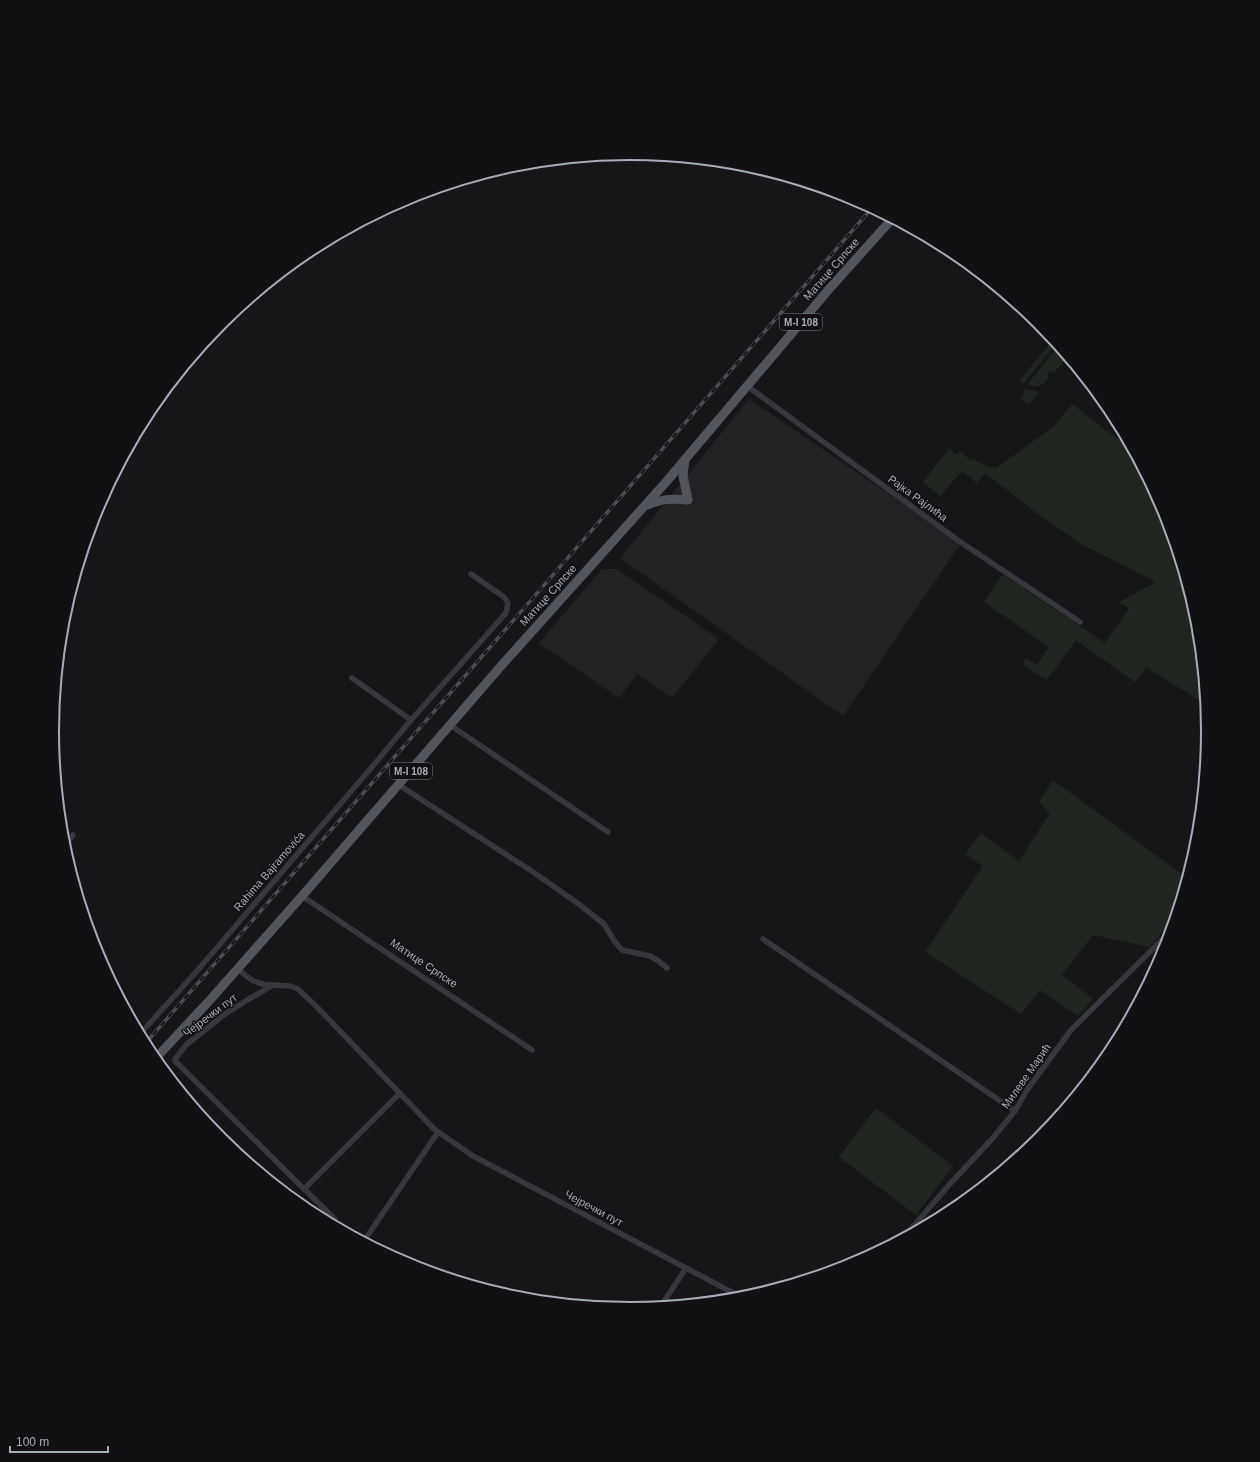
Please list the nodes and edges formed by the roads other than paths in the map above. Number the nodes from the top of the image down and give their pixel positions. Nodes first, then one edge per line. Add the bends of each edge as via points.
1 (889, 222) edge
2 (748, 386) junction
3 (686, 458) junction
4 (642, 507) junction
5 (471, 574) dead end
6 (1080, 622) dead end
7 (352, 678) dead end
8 (410, 720) junction
9 (450, 725) junction
10 (399, 785) junction
11 (608, 832) dead end
12 (72, 835) dead end
13 (69, 839) edge
14 (302, 896) junction
15 (763, 940) dead end
16 (1162, 940) edge
17 (667, 968) dead end
18 (238, 969) junction
19 (273, 985) junction
20 (143, 1028) edge
21 (532, 1050) dead end
22 (159, 1054) edge
23 (400, 1093) junction
24 (1015, 1111) junction
25 (438, 1132) junction
26 (304, 1189) junction
27 (335, 1220) dead end
28 (912, 1228) edge
29 (366, 1238) edge
30 (686, 1268) junction
31 (732, 1292) edge
32 (664, 1301) edge

1 - 2 main road, Матице Српске / M-I 108
2 - 3 main road, Матице Српске / M-I 108
2 - 6 street, Рајка Рајлића via 959,541
3 - 4 main road, Матице Српске / M-I 108
3 - 4 main road via 683,476 688,500 664,499
4 - 9 main road, Матице Српске / M-I 108
5 - 8 street, Rahima Bajramovića via 504,597 508,603 506,613
7 - 8 street
8 - 20 street, Rahima Bajramovića via 201,966
9 - 10 main road, Матице Српске / M-I 108
9 - 11 street
10 - 14 main road, Матице Српске / M-I 108
10 - 17 street via 580,904 604,924 622,950 650,956
12 - 13 street
14 - 18 main road, Матице Српске / M-I 108
14 - 21 street, Матице Српске
15 - 24 street
16 - 24 street, Милеве Мaрић via 1071,1030 1027,1090
18 - 19 street via 258,984
18 - 22 main road, Матице Српске / M-I 108
19 - 23 street, Чејречки пут via 290,986 298,990
19 - 26 street, Чејречки пут via 225,1014 186,1045 176,1056 175,1061
23 - 25 street, Чејречки пут
23 - 26 street
24 - 28 street, Милеве Мaрић
25 - 29 street
25 - 30 street, Чејречки пут via 473,1156
26 - 27 street, Чејречки пут
30 - 31 street, Чејречки пут
30 - 32 street

